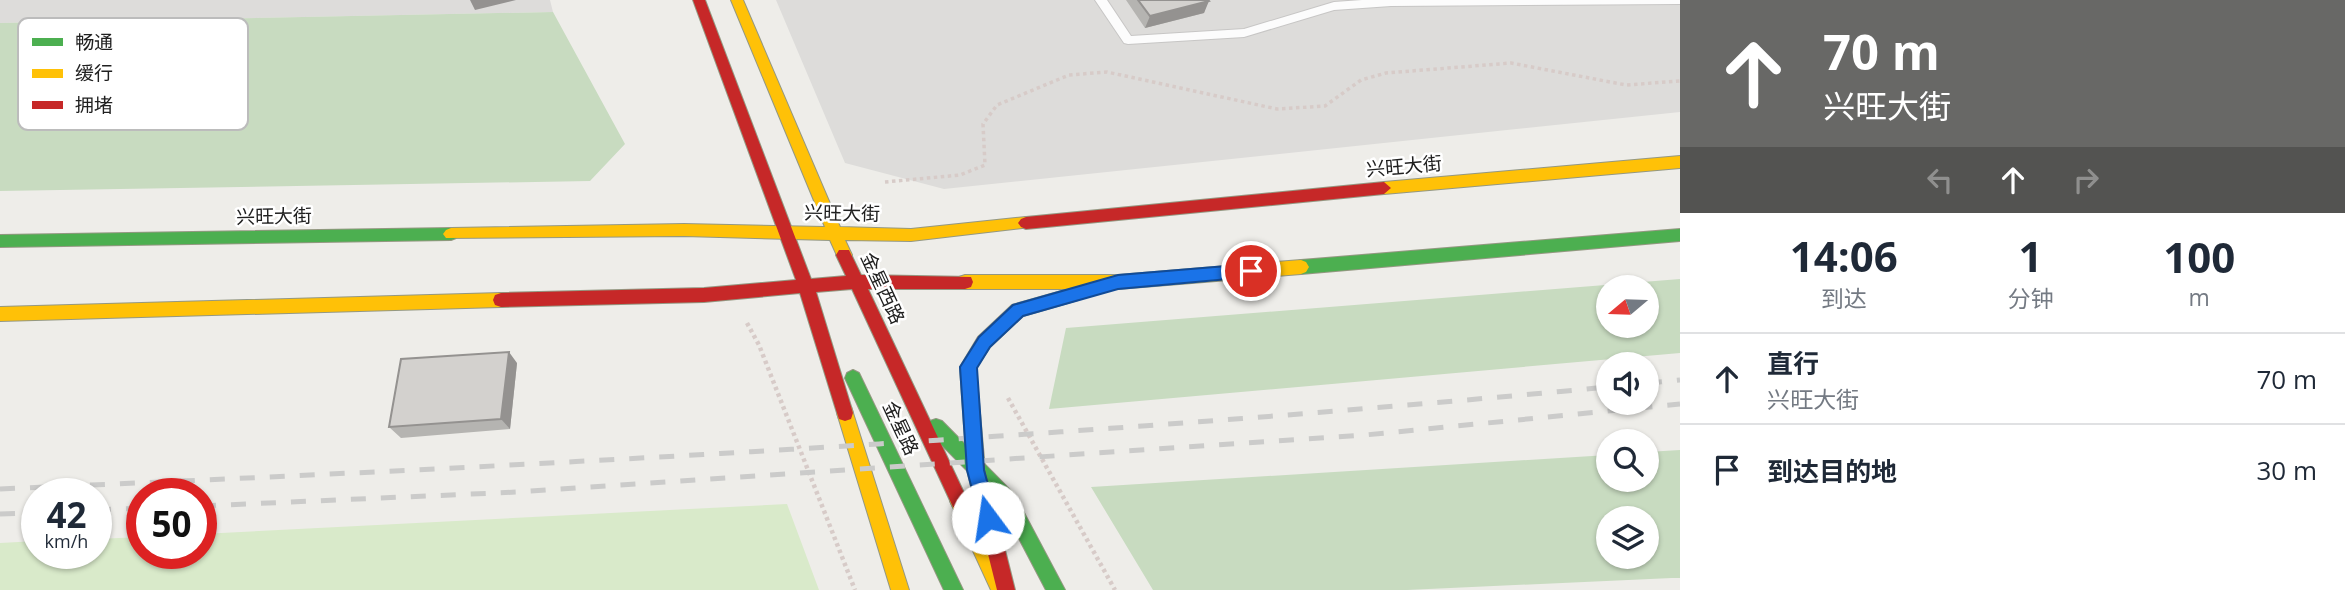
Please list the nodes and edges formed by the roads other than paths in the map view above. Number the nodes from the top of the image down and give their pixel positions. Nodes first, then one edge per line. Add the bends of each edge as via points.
1 (699, 0) edge
2 (737, 0) edge
3 (1101, 0) edge
4 (1680, 0) edge
5 (1680, 162) edge
6 (786, 233) junction
7 (836, 235) junction
8 (1680, 235) edge
9 (0, 241) edge
10 (855, 282) junction
11 (1118, 282) junction
12 (806, 286) junction
13 (0, 314) edge
14 (911, 400) junction
15 (976, 470) junction
16 (900, 590) edge
17 (954, 590) edge
18 (1001, 590) edge
19 (1006, 590) edge
20 (1056, 590) edge

1 - 6 main road
2 - 7 main road, 金星西路
3 - 4 lane via 1128,40 1244,33 1334,6
5 - 7 main road, 兴旺大街 via 920,234
6 - 7 main road, 兴旺大街
6 - 9 main road, 兴旺大街 via 684,230
6 - 12 main road
7 - 10 main road, 金星西路
8 - 11 main road
10 - 11 main road
10 - 12 main road
10 - 14 main road, 金星西路
11 - 15 main road via 1018,310 985,342 968,367
12 - 13 main road via 704,295
12 - 16 main road
12 - 17 main road, 金星路
14 - 15 main road
14 - 18 main road, 金星西路
15 - 19 main road
15 - 20 main road via 1008,500

